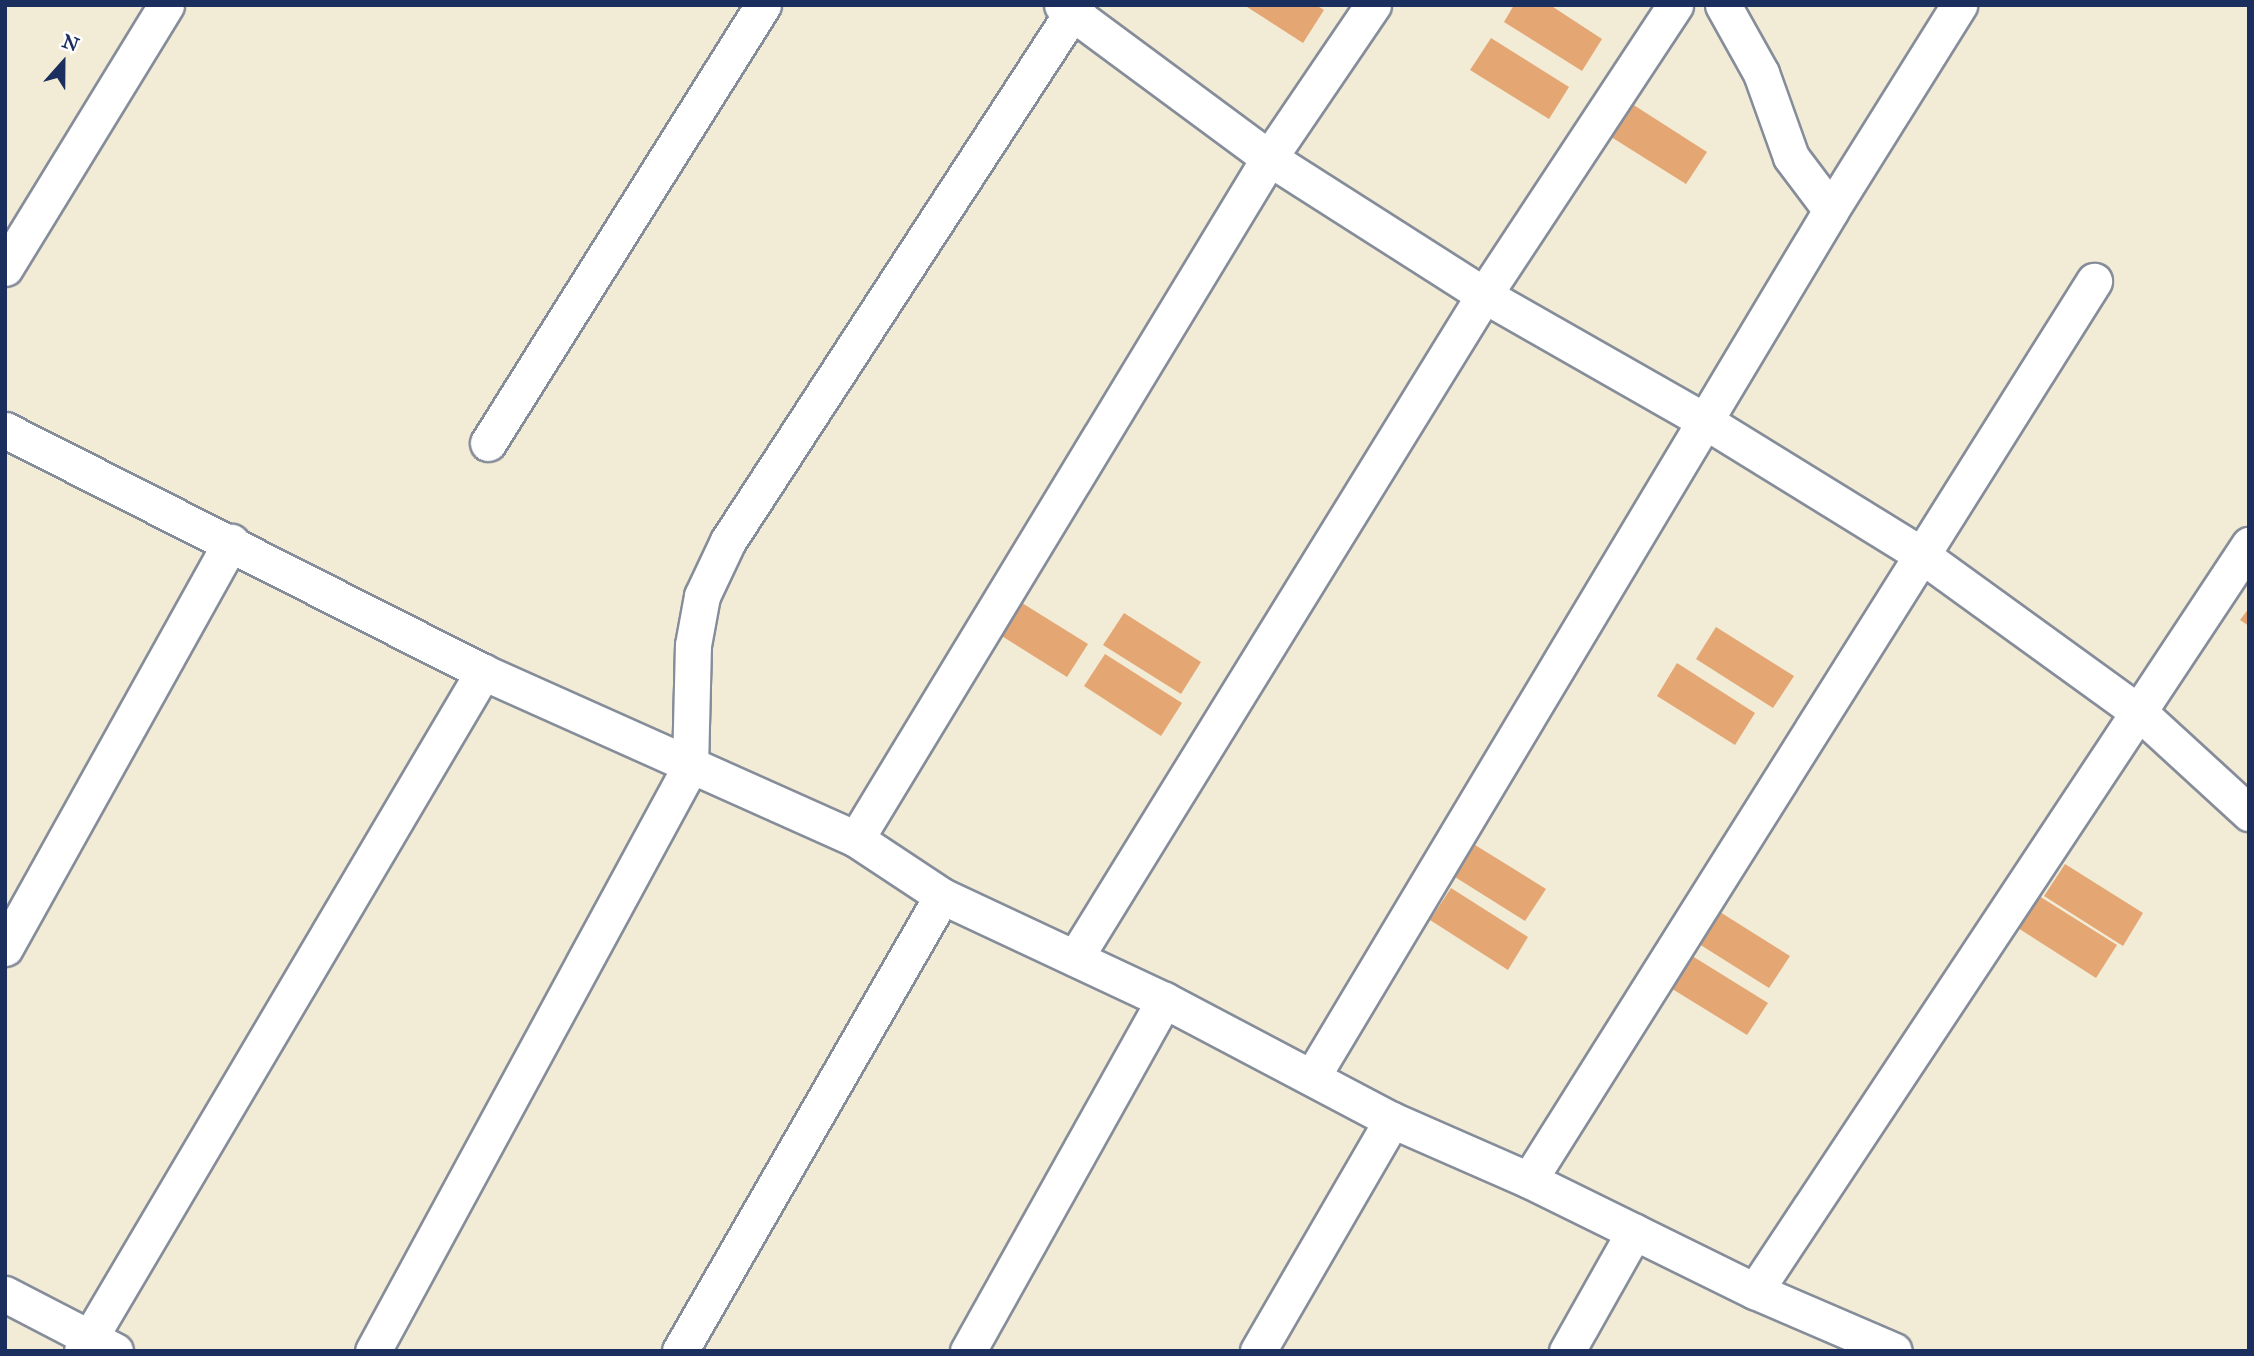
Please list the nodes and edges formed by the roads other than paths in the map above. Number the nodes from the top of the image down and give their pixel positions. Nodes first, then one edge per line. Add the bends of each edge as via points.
1 (166, 5) edge
2 (764, 5) edge
3 (1373, 5) edge
4 (1675, 5) edge
5 (1723, 5) edge
6 (1959, 5) edge
7 (1070, 8) edge
8 (1269, 158) junction
9 (1831, 210) junction
10 (5, 268) edge
11 (2094, 281) dead end
12 (1484, 295) junction
13 (1704, 421) junction
14 (5, 430) edge
15 (488, 443) dead end
16 (231, 542) junction
17 (2249, 545) edge
18 (1920, 554) junction
19 (483, 672) junction
20 (2141, 714) junction
21 (690, 767) junction
22 (2249, 813) edge
23 (856, 839) junction
24 (942, 896) junction
25 (5, 948) edge
26 (1075, 958) junction
27 (1164, 1000) junction
28 (1312, 1077) junction
29 (1392, 1120) junction
30 (1529, 1180) junction
31 (1634, 1231) junction
32 (1755, 1291) junction
33 (5, 1294) edge
34 (96, 1346) edge
35 (373, 1351) edge
36 (680, 1351) edge
37 (968, 1351) edge
38 (1258, 1351) edge
39 (1567, 1351) edge
40 (1894, 1351) edge

1 - 10 street
2 - 15 street
3 - 8 street
4 - 12 street
5 - 9 street via 1761,73 1791,157
6 - 9 street
7 - 8 street
7 - 21 street via 727,541 702,596 693,645
8 - 12 street
8 - 23 street
9 - 13 street
11 - 18 street
12 - 13 street
12 - 26 street
13 - 18 street
13 - 28 street
14 - 16 street
16 - 19 street
16 - 25 street
17 - 20 street
18 - 20 street
18 - 30 street
19 - 21 street
19 - 34 street
20 - 22 street
20 - 32 street
21 - 23 street
21 - 35 street
23 - 24 street
24 - 26 street
24 - 36 street
26 - 27 street
27 - 28 street
27 - 37 street
28 - 29 street
29 - 30 street
29 - 38 street
30 - 31 street
31 - 32 street
31 - 39 street
32 - 40 street
33 - 34 street

